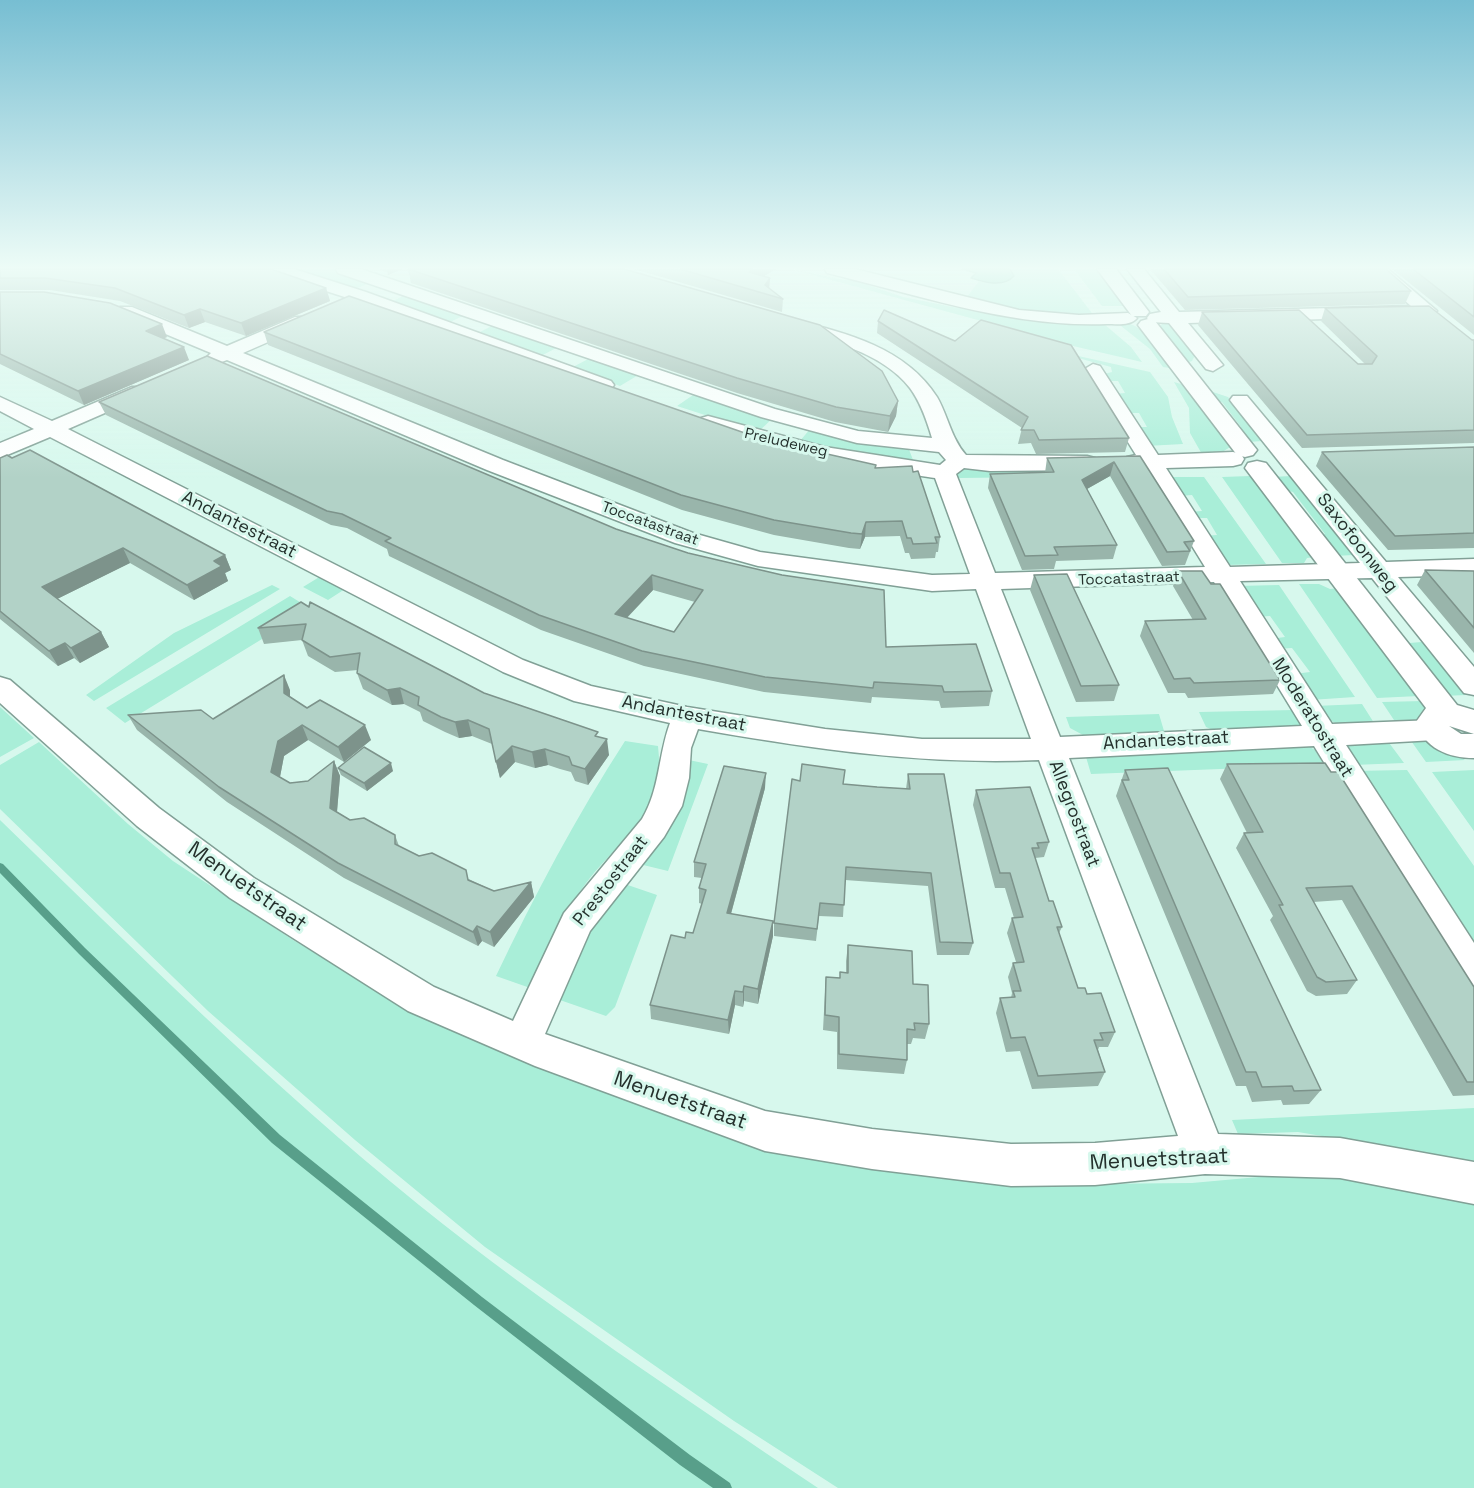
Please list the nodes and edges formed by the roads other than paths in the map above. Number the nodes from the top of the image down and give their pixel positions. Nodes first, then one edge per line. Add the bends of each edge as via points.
1 (191, 338) edge
2 (262, 338) edge
3 (476, 338) edge
4 (551, 338) edge
5 (840, 338) edge
6 (1166, 338) edge
7 (1177, 338) edge
8 (228, 353) junction
9 (1213, 365) dead end
10 (197, 366) edge
11 (1093, 370) dead end
12 (155, 384) edge
13 (618, 390) edge
14 (1240, 400) dead end
15 (0, 403) edge
16 (693, 417) edge
17 (51, 429) junction
18 (0, 451) edge
19 (1267, 458) junction
20 (949, 460) junction
21 (1150, 462) junction
22 (1474, 567) edge
23 (1381, 571) junction
24 (1336, 572) junction
25 (1223, 576) junction
26 (987, 582) junction
27 (1474, 686) edge
28 (0, 687) edge
29 (687, 717) junction
30 (1323, 734) junction
31 (1463, 735) edge
32 (1049, 748) junction
33 (1474, 974) edge
34 (522, 1042) junction
35 (1205, 1154) junction
36 (1474, 1183) edge

1 - 8 street, Toccatastraat
2 - 8 street
3 - 13 street
4 - 20 street, Preludeweg via 768,413
5 - 20 street, Allegrostraat via 899,367 926,396
6 - 19 street, Saxofoonweg
7 - 9 street, Saxofoonweg
8 - 10 street
8 - 26 street, Toccatastraat via 495,465 684,538 758,559 847,574 932,583
11 - 21 street
12 - 17 street
14 - 19 street, Saxofoonweg
15 - 17 street, Andantestraat
16 - 20 street, Preludeweg via 736,432 868,463
17 - 18 street
17 - 29 street, Andantestraat via 513,666 584,694
19 - 21 street, Preludeweg
19 - 23 street, Saxofoonweg
19 - 24 street, Saxofoonweg
20 - 21 street, Preludeweg via 990,464
20 - 26 street, Allegrostraat
21 - 25 street, Moderatostraat
22 - 23 street, Toccatastraat
23 - 24 street, Toccatastraat
23 - 27 street, Saxofoonweg
24 - 25 street, Toccatastraat
24 - 31 street, Saxofoonweg
25 - 26 street, Toccatastraat
25 - 30 street, Moderatostraat
26 - 32 street, Allegrostraat
28 - 34 street, Menuetstraat via 148,816 242,888 421,999
29 - 32 street, Andantestraat via 825,740 922,750
29 - 34 street, Prestostraat via 676,747 674,778 666,806 640,845 576,923
30 - 31 street, Andantestraat
30 - 32 street, Andantestraat
30 - 33 street, Moderatostraat
32 - 35 street, Allegrostraat
34 - 35 street, Menuetstraat via 765,1131 872,1149 1011,1165 1095,1164
35 - 36 street, Menuetstraat via 1340,1158

